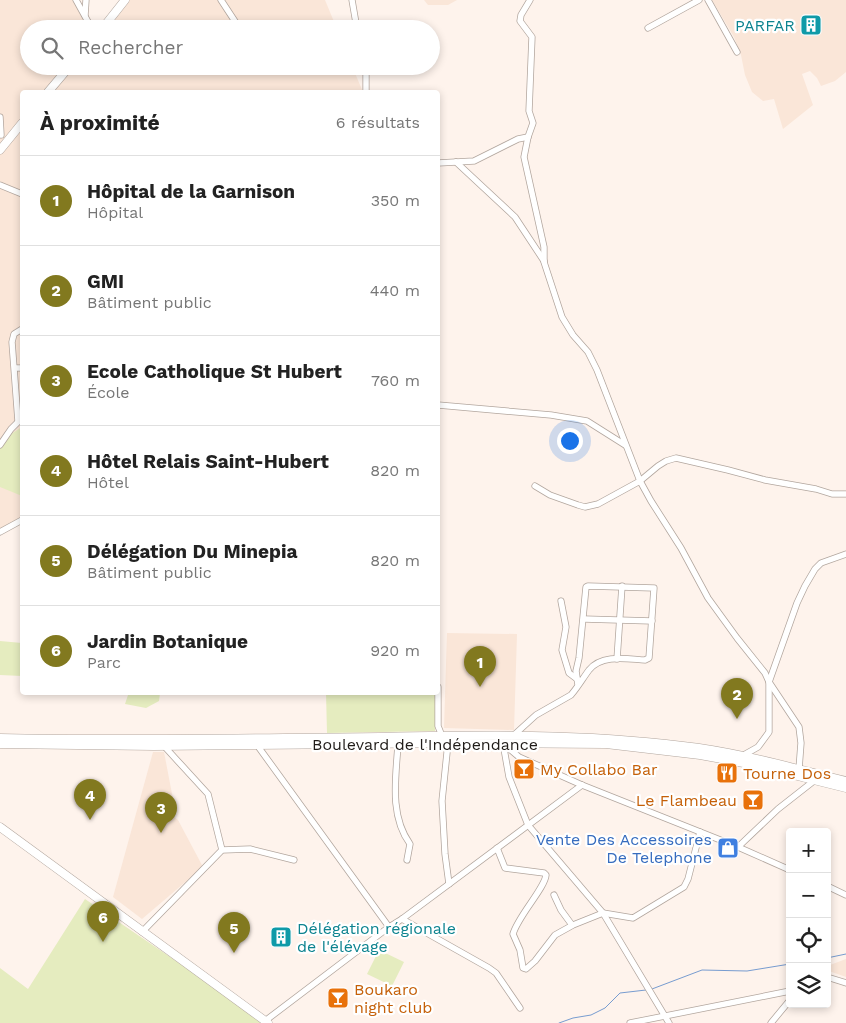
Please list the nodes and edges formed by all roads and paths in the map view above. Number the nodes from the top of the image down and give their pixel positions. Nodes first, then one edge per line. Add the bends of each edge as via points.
1 (86, 0) edge
2 (125, 0) edge
3 (222, 0) edge
4 (352, 0) edge
5 (530, 0) edge
6 (699, 0) edge
7 (708, 0) edge
8 (78, 1) edge
9 (85, 16) junction
10 (87, 20) edge
11 (109, 20) edge
12 (234, 20) edge
13 (355, 20) edge
14 (648, 28) dead end
15 (737, 52) dead end
16 (62, 75) edge
17 (366, 75) edge
18 (50, 90) edge
19 (366, 90) edge
20 (0, 118) edge
21 (20, 125) edge
22 (0, 135) edge
23 (528, 137) junction
24 (7, 141) junction
25 (0, 150) edge
26 (456, 162) junction
27 (440, 163) edge
28 (0, 185) edge
29 (20, 193) edge
30 (544, 262) junction
31 (20, 329) edge
32 (15, 368) junction
33 (20, 368) edge
34 (440, 405) edge
35 (20, 420) edge
36 (2, 439) edge
37 (0, 445) edge
38 (626, 446) junction
39 (640, 481) junction
40 (535, 486) dead end
41 (846, 494) edge
42 (20, 521) edge
43 (0, 532) edge
44 (846, 554) edge
45 (622, 586) junction
46 (561, 601) dead end
47 (584, 619) junction
48 (620, 620) junction
49 (652, 621) junction
50 (617, 659) junction
51 (578, 682) junction
52 (769, 682) junction
53 (438, 695) edge
54 (514, 735) junction
55 (442, 736) junction
56 (0, 738) edge
57 (448, 743) junction
58 (504, 743) junction
59 (0, 744) edge
60 (398, 744) junction
61 (256, 745) junction
62 (164, 746) junction
63 (742, 756) junction
64 (799, 769) junction
65 (815, 780) junction
66 (846, 781) edge
67 (582, 785) junction
68 (846, 788) edge
69 (528, 825) junction
70 (1, 830) edge
71 (700, 832) junction
72 (738, 847) junction
73 (497, 848) junction
74 (222, 850) junction
75 (294, 860) dead end
76 (408, 860) dead end
77 (786, 868) edge
78 (449, 884) junction
79 (831, 888) edge
80 (554, 895) dead end
81 (846, 895) edge
82 (603, 913) junction
83 (402, 919) junction
84 (572, 926) junction
85 (389, 927) junction
86 (142, 932) junction
87 (831, 978) edge
88 (846, 983) edge
89 (786, 992) edge
90 (786, 1005) edge
91 (520, 1008) dead end
92 (664, 1016) junction
93 (267, 1022) edge
94 (630, 1023) edge
95 (668, 1023) edge
96 (771, 1023) edge

1 - 9 street
2 - 11 main road
3 - 12 street
4 - 13 street
5 - 23 street via 520,21 532,37 529,111 533,123
6 - 14 street
7 - 15 street
8 - 9 street
9 - 10 street
16 - 18 main road
17 - 19 street
20 - 22 street
21 - 24 main road
22 - 24 street
23 - 26 street via 481,158
23 - 30 street via 524,157 544,247
24 - 25 main road
26 - 27 street
26 - 30 street via 514,217
28 - 29 street
30 - 38 street via 562,317 597,370
31 - 32 street via 12,338
32 - 33 street
32 - 35 street
34 - 38 street via 587,421
35 - 36 street
36 - 37 street
38 - 39 street
39 - 40 street via 598,504 585,507
39 - 41 street via 658,466 676,458 765,480
39 - 52 street via 708,598
42 - 43 street
44 - 52 street via 814,569 797,603
45 - 47 street via 588,586
45 - 48 street
45 - 49 street via 654,588
46 - 51 street via 566,627 562,650 569,673
47 - 48 street
47 - 51 street via 576,668
48 - 49 street
48 - 50 street
49 - 50 street via 648,660
50 - 51 street via 595,664
51 - 54 street via 571,695 530,719
52 - 63 street via 769,732 758,747
52 - 64 street via 798,727 801,744
53 - 55 street via 438,726
54 - 55 main road, Boulevard de l'Indépendance
54 - 63 main road, Boulevard de l'Indépendance via 607,738
55 - 56 main road, Boulevard de l'Indépendance via 144,740
57 - 58 main road, Boulevard de l'Indépendance
57 - 60 main road, Boulevard de l'Indépendance
57 - 78 street via 442,801
58 - 65 main road, Boulevard de l'Indépendance via 606,744 700,755
58 - 67 street via 519,757
58 - 69 street via 510,777
59 - 62 main road, Boulevard de l'Indépendance
60 - 61 main road, Boulevard de l'Indépendance
60 - 76 street via 395,801 402,833 410,844
61 - 62 main road, Boulevard de l'Indépendance
61 - 85 street
62 - 74 street via 208,794
63 - 64 main road, Boulevard de l'Indépendance
64 - 66 main road, Boulevard de l'Indépendance
65 - 68 main road, Boulevard de l'Indépendance
65 - 72 street
67 - 69 street
67 - 71 street
69 - 73 street
69 - 82 street
70 - 86 main road
71 - 72 street
71 - 82 street via 684,887 633,918
72 - 77 street
73 - 78 street
73 - 84 street via 505,868 544,873 546,876 513,934 523,968 529,968 556,935
74 - 75 street via 250,849
74 - 86 street
78 - 83 street
79 - 81 street
80 - 84 street
82 - 84 street
82 - 92 street
83 - 85 street
83 - 91 street via 496,973
85 - 93 street
86 - 93 main road
87 - 88 street
89 - 92 street
90 - 96 street
92 - 94 street
92 - 95 street

